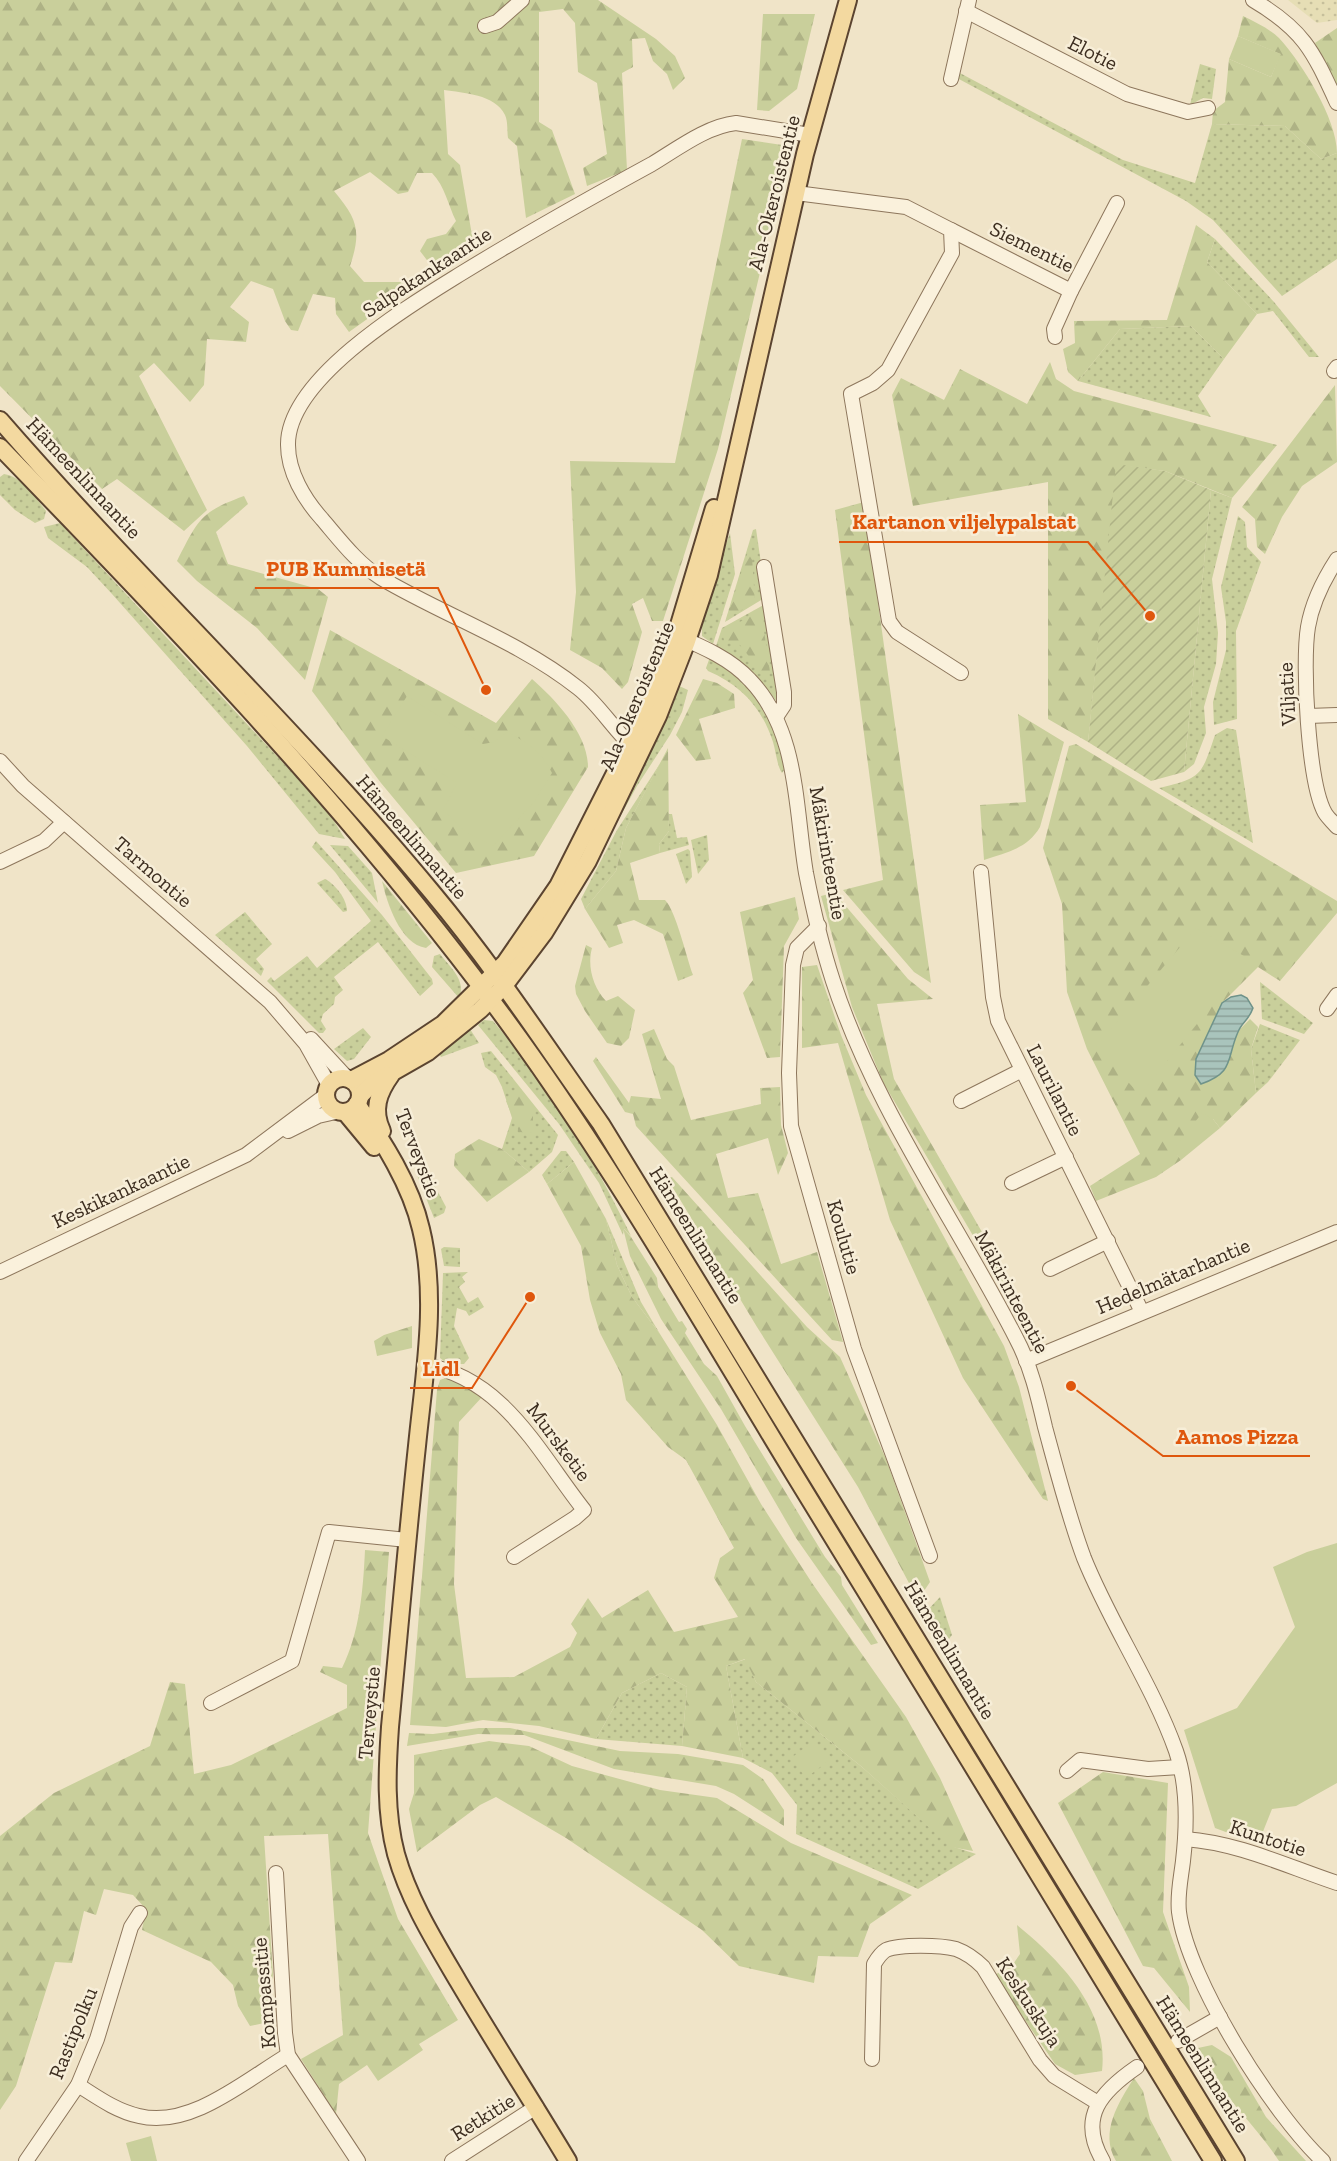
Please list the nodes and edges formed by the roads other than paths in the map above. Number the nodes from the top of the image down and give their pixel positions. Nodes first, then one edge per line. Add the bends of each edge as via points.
1 (522, 0) edge
2 (848, 0) edge
3 (1253, 0) edge
4 (967, 5) edge
5 (485, 26) dead end
6 (951, 79) dead end
7 (1337, 103) edge
8 (1208, 108) dead end
9 (810, 135) junction
10 (796, 193) junction
11 (1118, 203) dead end
12 (951, 230) junction
13 (1071, 291) junction
14 (1055, 337) dead end
15 (6, 443) edge
16 (1337, 559) edge
17 (764, 567) dead end
18 (682, 638) junction
19 (961, 673) dead end
20 (1337, 715) edge
21 (1308, 716) junction
22 (776, 717) junction
23 (634, 748) junction
24 (0, 761) edge
25 (64, 822) junction
26 (1337, 827) edge
27 (0, 862) edge
28 (981, 872) dead end
29 (819, 926) junction
30 (499, 980) junction
31 (486, 993) junction
32 (1337, 995) edge
33 (1328, 1009) dead end
34 (280, 1012) junction
35 (1022, 1070) junction
36 (391, 1073) junction
37 (349, 1079) junction
38 (328, 1090) junction
39 (961, 1101) dead end
40 (350, 1106) junction
41 (259, 1145) junction
42 (1065, 1157) junction
43 (1012, 1183) dead end
44 (419, 1220) junction
45 (1337, 1232) edge
46 (1108, 1241) junction
47 (1050, 1269) dead end
48 (0, 1272) edge
49 (1142, 1312) junction
50 (1026, 1361) junction
51 (424, 1365) junction
52 (407, 1540) junction
53 (930, 1556) dead end
54 (514, 1557) dead end
55 (211, 1702) dead end
56 (1180, 1767) junction
57 (1067, 1771) dead end
58 (1185, 1839) junction
59 (276, 1873) dead end
60 (1337, 1883) edge
61 (140, 1913) dead end
62 (1221, 2017) junction
63 (1178, 2042) dead end
64 (288, 2055) junction
65 (872, 2059) dead end
66 (1137, 2067) dead end
67 (78, 2085) junction
68 (1098, 2103) junction
69 (536, 2108) junction
70 (26, 2161) edge
71 (358, 2161) edge
72 (452, 2161) edge
73 (568, 2161) edge
74 (1103, 2161) edge
75 (1214, 2161) edge
76 (1236, 2161) edge
77 (1323, 2161) edge

1 - 5 street via 508,14
2 - 9 main road, Ala-Okeroistentie
3 - 7 street via 1297,30
4 - 6 street
4 - 8 street, Elotie via 1127,94 1188,112
9 - 10 main road, Ala-Okeroistentie
9 - 23 street, Salpakankaantie via 725,124 611,186 388,319 338,360 299,409 291,426 287,443 291,467 302,491 352,554 379,577 492,636 579,688
10 - 12 street, Siementie via 906,207
10 - 18 main road, Ala-Okeroistentie via 749,397
11 - 13 street, Siementie
12 - 13 street, Siementie
12 - 19 street via 952,253 888,370 851,394 889,621 897,632
13 - 14 street via 1054,329
15 - 30 main road, Hämeenlinnantie via 362,811 432,891
15 - 31 main road, Hämeenlinnantie via 346,819
16 - 21 street, Viljatie via 1318,595 1308,626
17 - 22 street via 784,692 784,705
18 - 22 street, Mäkirinteentie via 735,666 756,686
18 - 23 main road, Ala-Okeroistentie via 645,714
20 - 21 street
21 - 26 street, Viljatie via 1321,802 1325,814
22 - 29 street, Mäkirinteentie via 787,746 806,871
23 - 30 main road, Ala-Okeroistentie via 558,886
24 - 25 street, Tarmontie
25 - 27 street via 44,841
25 - 34 street, Tarmontie
28 - 35 street, Laurilantie via 995,1010
29 - 50 street, Mäkirinteentie via 831,976 873,1080
29 - 53 street, Koulutie via 797,948 793,965 791,1126 854,1349
30 - 31 main road, Ala-Okeroistentie
30 - 76 main road, Hämeenlinnantie via 601,1124
31 - 36 main road, Keskikankaantie via 437,1045
31 - 37 main road via 421,1040
31 - 75 main road, Hämeenlinnantie via 573,1115
32 - 33 street
34 - 37 street, Tarmontie
34 - 38 street, Tarmontie via 306,1044
35 - 39 street
35 - 42 street, Laurilantie
36 - 40 main road, Keskikankaantie via 372,1084
36 - 44 main road, Terveystie via 380,1089 375,1114 406,1172
37 - 38 main road via 337,1079
37 - 40 main road via 358,1086
38 - 40 main road via 328,1103
38 - 41 street, Keskikankaantie
40 - 41 street, Keskikankaantie via 318,1116
40 - 44 main road, Terveystie
41 - 48 street, Keskikankaantie via 199,1180
42 - 43 street
42 - 46 street, Laurilantie
44 - 51 main road, Terveystie via 428,1276
45 - 49 street, Hedelmätarhantie
46 - 47 street
46 - 49 street, Laurilantie
49 - 50 street, Hedelmätarhantie
50 - 56 street, Mäkirinteentie via 1068,1514 1085,1559
51 - 52 main road, Terveystie
51 - 54 street, Mursketie via 470,1379 504,1405 584,1510
52 - 55 street via 329,1532 292,1661
52 - 69 main road, Terveystie via 386,1785 396,1853 418,1912
56 - 57 street via 1148,1769 1080,1760
56 - 58 street, Mäkirinteentie
58 - 60 street, Kuntotie via 1246,1850
58 - 62 street, Mäkirinteentie via 1179,1911 1194,1964
59 - 64 street, Kompassitie
61 - 67 street, Rastipolku via 131,1927 97,2040
62 - 63 street
62 - 77 street, Mäkirinteentie via 1272,2099
64 - 67 street via 203,2107 160,2119 120,2110
64 - 71 street, Kompassitie
65 - 68 street, Keskuskuja via 874,1966 878,1957 886,1950 906,1946 954,1948 983,1967 1054,2076
66 - 68 street via 1113,2083
67 - 70 street, Rastipolku
68 - 74 street via 1093,2129
69 - 72 street, Retkitie
69 - 73 main road, Terveystie

